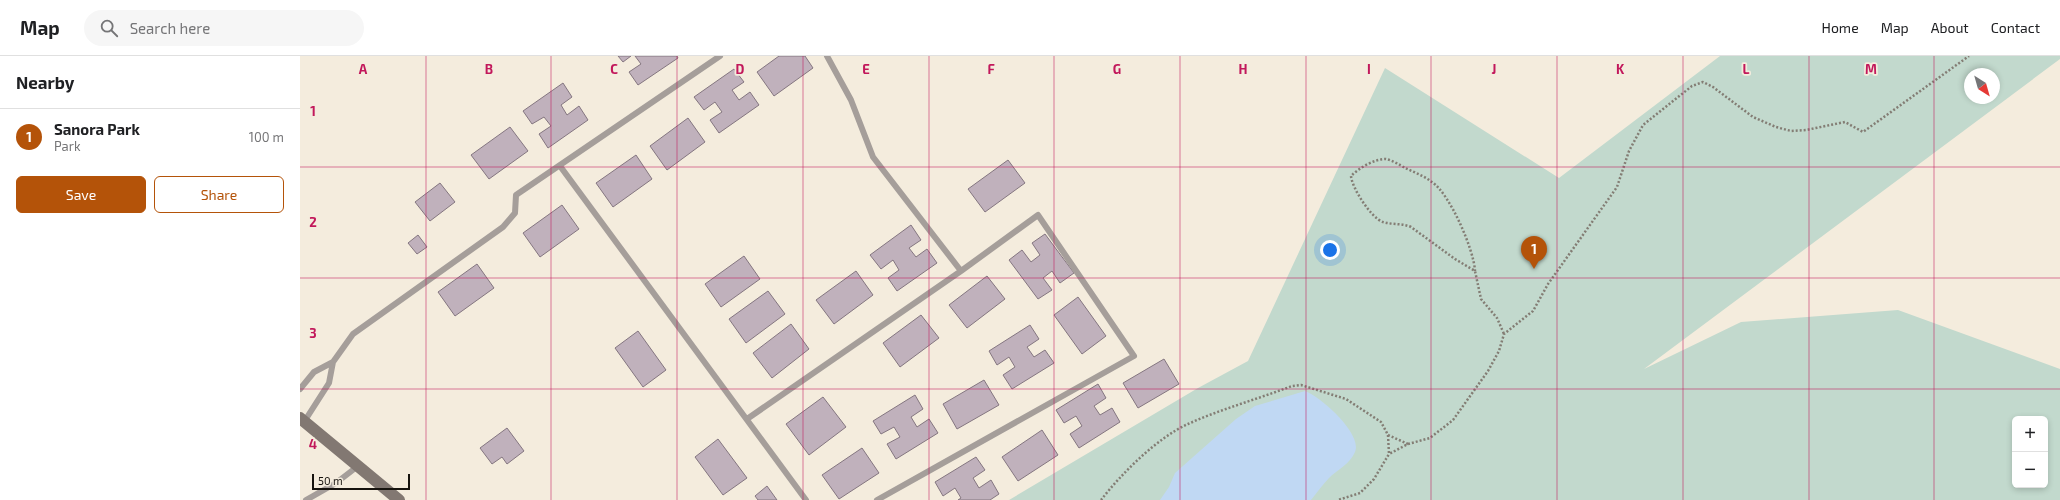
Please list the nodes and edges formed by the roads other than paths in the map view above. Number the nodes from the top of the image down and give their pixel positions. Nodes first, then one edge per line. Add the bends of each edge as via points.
1 (720, 56) edge
2 (827, 56) edge
3 (560, 166) junction
4 (961, 271) junction
5 (333, 362) junction
6 (300, 389) edge
7 (747, 418) junction
8 (302, 420) edge
9 (358, 466) junction
10 (306, 500) edge
11 (399, 500) edge
12 (806, 500) edge
13 (877, 500) edge

1 - 3 lane
2 - 4 lane via 851,100 873,157
3 - 5 lane via 516,196 515,213 504,227 362,326 352,334
3 - 7 lane
4 - 7 lane
4 - 13 lane via 1038,215 1134,356
5 - 6 lane via 314,372
5 - 8 lane via 329,383
7 - 12 lane
8 - 9 street
9 - 10 lane via 336,484
9 - 11 street

